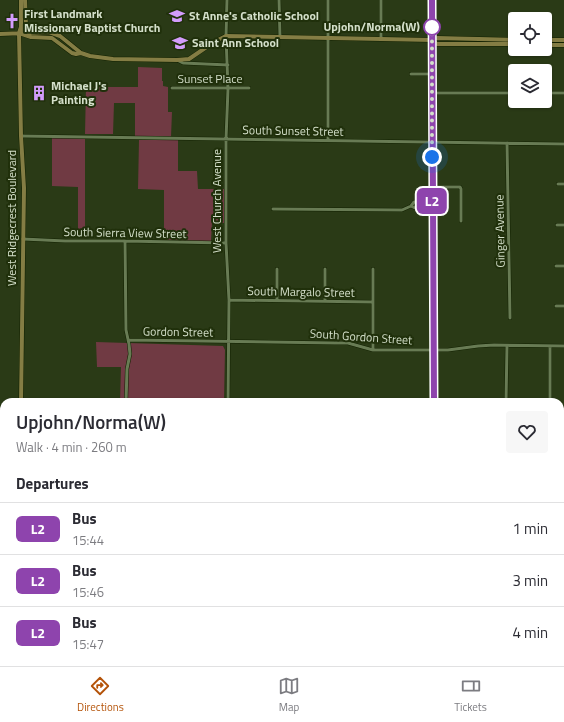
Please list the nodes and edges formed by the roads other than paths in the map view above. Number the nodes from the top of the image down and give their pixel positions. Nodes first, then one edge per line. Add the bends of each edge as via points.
1 (21, 0) edge
2 (25, 0) edge
3 (227, 0) edge
4 (279, 0) edge
5 (328, 0) edge
6 (381, 0) edge
7 (432, 0) edge
8 (19, 33) junction
9 (0, 34) edge
10 (226, 36) junction
11 (280, 37) junction
12 (328, 38) junction
13 (380, 39) junction
14 (432, 40) junction
15 (508, 40) edge
16 (552, 40) edge
17 (564, 40) edge
18 (508, 44) edge
19 (552, 45) edge
20 (564, 45) edge
21 (178, 60) junction
22 (228, 65) junction
23 (411, 74) dead end
24 (432, 74) junction
25 (172, 88) dead end
26 (249, 88) dead end
27 (228, 89) junction
28 (432, 93) junction
29 (508, 93) edge
30 (552, 93) edge
31 (564, 93) edge
32 (21, 136) junction
33 (226, 139) junction
34 (328, 140) junction
35 (432, 142) junction
36 (507, 143) junction
37 (564, 144) edge
38 (558, 184) dead end
39 (564, 184) edge
40 (432, 187) junction
41 (432, 201) junction
42 (411, 206) junction
43 (433, 207) junction
44 (273, 210) dead end
45 (461, 221) dead end
46 (557, 225) dead end
47 (564, 225) edge
48 (23, 239) junction
49 (125, 241) junction
50 (226, 243) junction
51 (556, 266) dead end
52 (564, 266) edge
53 (277, 269) dead end
54 (325, 269) dead end
55 (373, 269) dead end
56 (229, 300) junction
57 (277, 300) junction
58 (325, 301) junction
59 (372, 302) junction
60 (556, 306) dead end
61 (564, 306) edge
62 (510, 318) dead end
63 (128, 340) junction
64 (228, 342) junction
65 (507, 346) junction
66 (550, 346) junction
67 (564, 346) edge
68 (373, 350) junction
69 (434, 350) junction
70 (21, 398) edge
71 (126, 398) edge
72 (228, 398) edge
73 (434, 398) edge
74 (506, 398) edge
75 (550, 398) edge

1 - 8 main road, West Ridgecrest Boulevard
2 - 8 main road, West Ridgecrest Boulevard via 26,27
3 - 10 street, West Church Avenue
4 - 11 street
5 - 12 street
6 - 13 street
7 - 14 main road
8 - 9 main road
8 - 21 main road via 44,31 56,34 81,53 90,56
8 - 32 main road, West Ridgecrest Boulevard
10 - 11 main road
10 - 21 main road via 189,59
10 - 22 street, West Church Avenue
11 - 12 main road
12 - 13 main road
12 - 34 street
13 - 14 main road
14 - 15 main road
14 - 18 main road via 437,44
14 - 24 main road
16 - 17 main road
19 - 20 main road
21 - 22 street via 183,63
22 - 27 street, West Church Avenue
23 - 24 street
24 - 28 main road
25 - 27 street, Sunset Place
26 - 27 street, Sunset Place
27 - 33 street, West Church Avenue
28 - 29 street
28 - 35 main road
30 - 31 street
32 - 33 street, South Sunset Street
32 - 48 main road, West Ridgecrest Boulevard
33 - 34 street, South Sunset Street
33 - 50 street, West Church Avenue
34 - 35 street, South Sunset Street
35 - 36 street, South Sunset Street
35 - 40 main road
36 - 37 street, South Sunset Street
36 - 62 street, Ginger Avenue
38 - 39 street
40 - 41 main road
40 - 45 street via 460,187
41 - 42 street via 414,202
41 - 43 main road
42 - 43 street
42 - 44 street via 402,210
43 - 69 main road
46 - 47 street
48 - 49 street, South Sierra View Street
48 - 70 main road, West Ridgecrest Boulevard
49 - 50 street, South Sierra View Street
49 - 63 street
50 - 56 street, West Church Avenue
51 - 52 street
53 - 57 street
54 - 58 street
55 - 59 street
56 - 57 street, South Margalo Street
56 - 64 street, West Church Avenue
57 - 58 street, South Margalo Street
58 - 59 street, South Margalo Street
59 - 68 street
60 - 61 street
63 - 64 street, Gordon Street
63 - 71 street via 130,354 126,369
64 - 68 street, South Gordon Street via 348,343
64 - 72 street, West Church Avenue
65 - 66 street, South Gordon Street
65 - 69 street, South Gordon Street
65 - 74 street
66 - 67 street, South Gordon Street
66 - 75 street
68 - 69 street, South Gordon Street
69 - 73 main road

